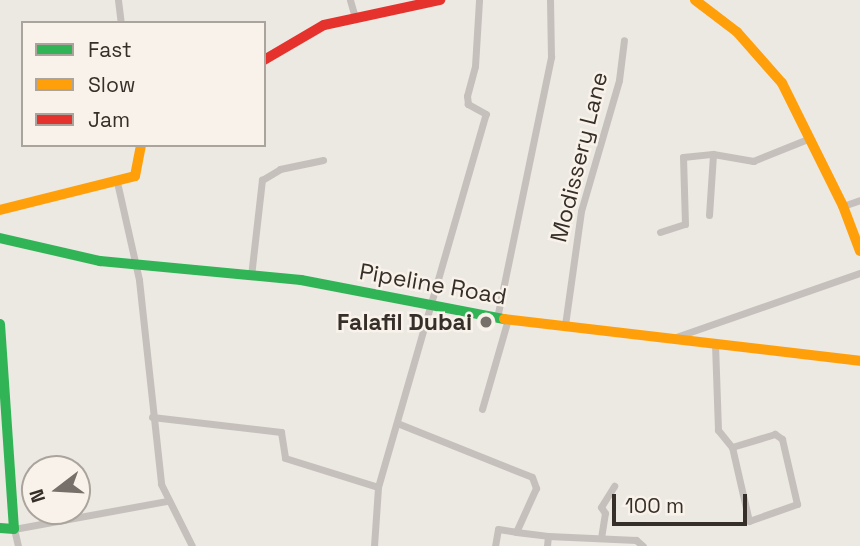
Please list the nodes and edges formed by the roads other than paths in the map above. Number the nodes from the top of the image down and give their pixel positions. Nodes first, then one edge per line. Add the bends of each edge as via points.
1 (118, 0) edge
2 (350, 0) edge
3 (440, 0) edge
4 (479, 0) edge
5 (550, 0) edge
6 (695, 0) edge
7 (355, 18) junction
8 (121, 21) edge
9 (624, 40) dead end
10 (266, 59) edge
11 (810, 138) junction
12 (141, 147) edge
13 (713, 154) junction
14 (323, 160) dead end
15 (117, 182) junction
16 (860, 200) edge
17 (843, 206) junction
18 (0, 210) edge
19 (709, 215) dead end
20 (660, 232) dead end
21 (0, 238) edge
22 (860, 251) edge
23 (136, 264) junction
24 (860, 273) edge
25 (251, 276) junction
26 (429, 305) junction
27 (503, 319) junction
28 (0, 324) edge
29 (565, 325) junction
30 (671, 339) junction
31 (715, 344) junction
32 (860, 361) edge
33 (482, 409) dead end
34 (152, 417) junction
35 (397, 423) junction
36 (732, 447) junction
37 (614, 486) dead end
38 (378, 487) junction
39 (167, 500) junction
40 (0, 528) edge
41 (14, 529) junction
42 (516, 532) junction
43 (548, 537) junction
44 (601, 538) junction
45 (18, 546) edge
46 (192, 546) edge
47 (374, 546) edge
48 (495, 546) edge
49 (547, 546) edge
50 (643, 546) edge

1 - 8 street
2 - 7 street
3 - 7 street
4 - 26 street via 475,66 467,96 468,104 486,114
5 - 27 street via 551,57
6 - 11 street via 737,32 775,73
7 - 10 street via 324,25
9 - 29 street, Modissery Lane via 619,80 581,211
11 - 13 street via 753,161
11 - 17 street
12 - 15 street via 135,176
13 - 19 street
13 - 20 street via 683,157 685,224
14 - 25 street via 280,169 262,180
15 - 18 street
15 - 23 street
16 - 17 street
17 - 22 street
21 - 23 street, Pipeline Road
23 - 25 street, Pipeline Road
23 - 34 street
24 - 30 street
25 - 26 street, Pipeline Road via 301,280
26 - 27 street, Pipeline Road
26 - 35 street via 420,353
27 - 29 street, Pipeline Road
27 - 33 street
28 - 41 street
29 - 30 street, Pipeline Road
30 - 31 street, Pipeline Road
31 - 32 street, Pipeline Road
31 - 36 street via 718,430
34 - 38 street via 281,432 285,458
34 - 39 street
35 - 38 street
35 - 42 street via 532,477 536,488
36 - 36 street via 749,521 797,504 782,439 775,434
37 - 44 street via 601,508 605,513
38 - 47 street
39 - 41 street
39 - 46 street
40 - 41 street
41 - 45 street
42 - 43 street
42 - 48 street via 498,529
43 - 44 street
43 - 49 street
44 - 50 street via 636,540

